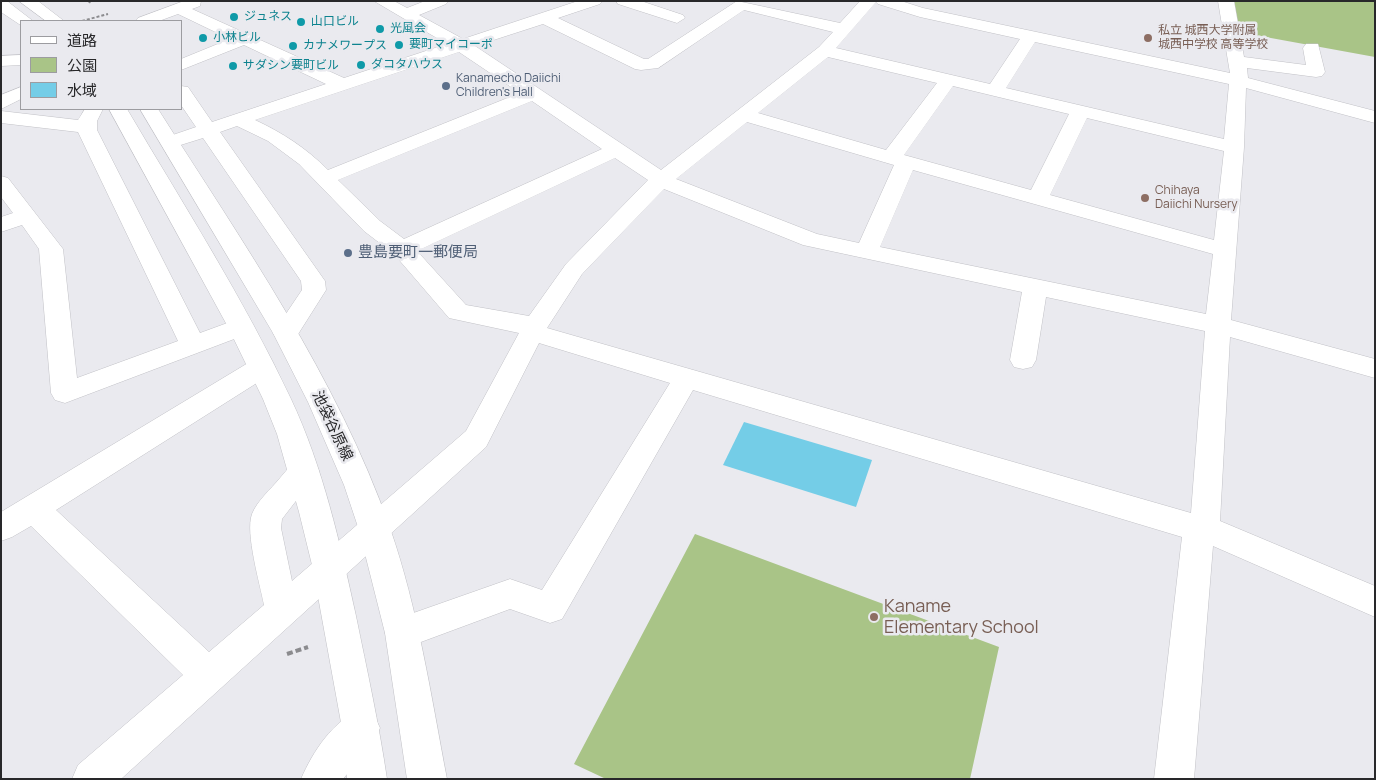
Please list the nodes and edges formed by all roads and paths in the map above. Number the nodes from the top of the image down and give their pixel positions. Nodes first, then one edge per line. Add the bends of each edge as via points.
1 (27, 1) edge
2 (88, 1) edge
3 (382, 1) edge
4 (440, 1) edge
5 (594, 1) edge
6 (624, 1) edge
7 (869, 1) edge
8 (884, 1) edge
9 (1226, 1) edge
10 (91, 3) dead end
11 (1, 4) edge
12 (190, 4) edge
13 (563, 5) edge
14 (108, 14) dead end
15 (406, 14) junction
16 (544, 18) junction
17 (677, 18) dead end
18 (24, 20) edge
19 (55, 20) edge
20 (85, 20) edge
21 (147, 20) edge
22 (843, 29) junction
23 (1030, 36) junction
24 (245, 39) junction
25 (461, 45) junction
26 (1312, 48) dead end
27 (825, 51) junction
28 (20, 60) edge
29 (1, 61) edge
30 (182, 65) edge
31 (1239, 71) junction
32 (948, 79) junction
33 (343, 85) junction
34 (996, 90) junction
35 (182, 91) edge
36 (20, 93) edge
37 (534, 94) junction
38 (1, 103) edge
39 (119, 110) edge
40 (150, 110) edge
41 (1081, 110) junction
42 (744, 115) junction
43 (1375, 116) edge
44 (1, 117) edge
45 (90, 118) edge
46 (239, 120) junction
47 (210, 130) junction
48 (171, 142) junction
49 (1234, 147) junction
50 (616, 150) junction
51 (899, 160) junction
52 (323, 179) junction
53 (661, 180) junction
54 (1, 182) edge
55 (1038, 198) junction
56 (27, 215) junction
57 (1, 225) edge
58 (402, 249) junction
59 (1225, 250) junction
60 (866, 252) junction
61 (1035, 287) junction
62 (1218, 325) junction
63 (241, 327) junction
64 (533, 329) junction
65 (286, 333) junction
66 (193, 345) junction
67 (1023, 360) dead end
68 (262, 367) junction
69 (1375, 369) edge
70 (686, 378) junction
71 (304, 471) junction
72 (33, 508) junction
73 (1, 528) edge
74 (1199, 529) junction
75 (376, 530) junction
76 (330, 569) junction
77 (1375, 602) edge
78 (282, 612) junction
79 (402, 633) junction
80 (209, 676) junction
81 (361, 728) junction
82 (92, 779) edge
83 (321, 779) edge
84 (367, 779) edge
85 (427, 779) edge
86 (1174, 779) edge

1 - 19 street
2 - 10 path
3 - 15 street
4 - 15 street
5 - 13 street
6 - 17 street
7 - 22 street
8 - 23 street
9 - 31 street
11 - 18 street
12 - 21 street
12 - 24 street
13 - 16 street
14 - 20 path
15 - 25 street
16 - 22 street via 641,65 652,64 741,5
16 - 25 street
22 - 27 street
23 - 31 street
23 - 34 street
24 - 30 street
24 - 33 street
25 - 33 street
25 - 37 street
26 - 31 street via 1316,72
27 - 32 street
27 - 42 street
28 - 29 street
31 - 43 street
31 - 49 street
32 - 34 street
32 - 51 street
33 - 46 street
34 - 41 street
35 - 47 street
36 - 38 street
37 - 50 street
37 - 52 street
39 - 63 street
40 - 48 street, 池袋谷原線
41 - 49 street
41 - 55 street
42 - 51 street
42 - 53 street
44 - 45 street
45 - 66 street
46 - 47 street
46 - 52 street via 275,137 306,160
47 - 48 street
47 - 65 street via 313,281 314,290
48 - 65 street, 池袋谷原線
49 - 59 street
50 - 53 street
50 - 58 street
51 - 55 street
51 - 60 street
52 - 58 street via 372,226
53 - 60 street via 810,240
53 - 64 street via 574,269
54 - 56 street
55 - 59 street
56 - 57 street
56 - 66 street via 51,249 65,393
58 - 64 street via 458,312
59 - 62 street
60 - 61 street
61 - 62 street
61 - 67 street
62 - 69 street
62 - 74 street via 1206,518
63 - 66 street
63 - 68 street
64 - 70 street
64 - 75 street via 476,439
65 - 75 street, 池袋谷原線 via 322,402
68 - 71 street
68 - 72 street
70 - 74 street
70 - 79 street via 550,608 510,594
71 - 76 street
71 - 78 street via 267,516 265,528
72 - 73 street
72 - 80 street
74 - 77 street via 1221,534
74 - 86 street
75 - 76 street
75 - 79 street, 池袋谷原線
76 - 78 street
76 - 81 street
78 - 80 street
79 - 85 street, 池袋谷原線
80 - 82 street
81 - 83 street via 333,759
81 - 84 street

